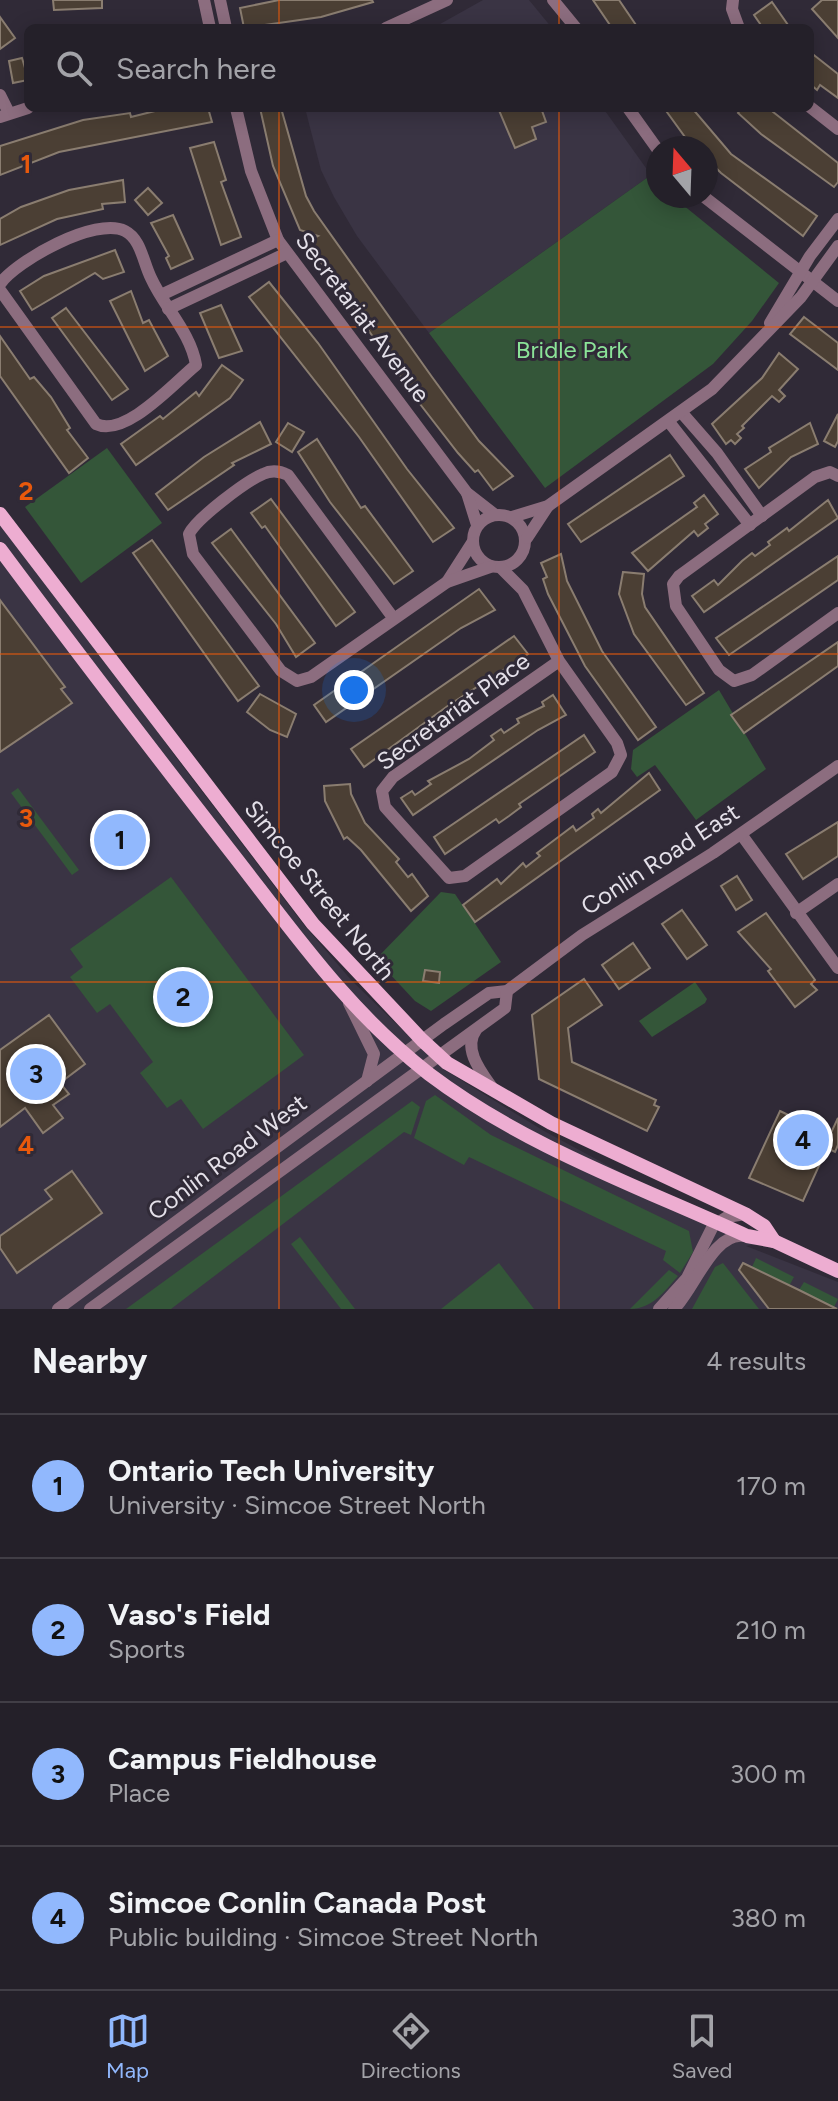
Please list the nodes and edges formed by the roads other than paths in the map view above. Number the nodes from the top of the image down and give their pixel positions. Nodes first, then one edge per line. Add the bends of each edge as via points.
1 (204, 0) edge
2 (220, 0) edge
3 (447, 0) edge
4 (553, 0) edge
5 (733, 0) edge
6 (564, 5) edge
7 (209, 24) edge
8 (225, 24) edge
9 (395, 24) edge
10 (574, 24) edge
11 (738, 24) edge
12 (0, 95) edge
13 (24, 109) edge
14 (814, 110) edge
15 (237, 112) edge
16 (631, 112) edge
17 (4, 115) edge
18 (838, 129) edge
19 (648, 136) edge
20 (718, 208) edge
21 (838, 219) edge
22 (278, 240) junction
23 (838, 246) edge
24 (287, 253) junction
25 (799, 272) junction
26 (812, 281) junction
27 (0, 287) edge
28 (161, 295) junction
29 (838, 301) edge
30 (168, 309) junction
31 (762, 336) junction
32 (682, 413) junction
33 (669, 422) junction
34 (838, 476) edge
35 (467, 493) junction
36 (548, 506) junction
37 (0, 514) edge
38 (494, 514) junction
39 (762, 516) junction
40 (512, 517) junction
41 (477, 525) junction
42 (750, 525) junction
43 (527, 538) junction
44 (472, 543) junction
45 (0, 549) edge
46 (519, 558) junction
47 (495, 568) junction
48 (447, 582) junction
49 (523, 590) junction
50 (838, 613) edge
51 (394, 619) junction
52 (559, 661) junction
53 (838, 766) edge
54 (741, 834) junction
55 (838, 884) edge
56 (796, 913) junction
57 (838, 968) edge
58 (507, 991) junction
59 (347, 1001) junction
60 (481, 1025) junction
61 (422, 1040) junction
62 (405, 1053) junction
63 (439, 1055) junction
64 (422, 1067) junction
65 (367, 1081) junction
66 (495, 1091) junction
67 (745, 1214) junction
68 (717, 1222) junction
69 (747, 1236) junction
70 (774, 1241) junction
71 (838, 1271) edge
72 (58, 1309) edge
73 (90, 1309) edge
74 (659, 1309) edge
75 (674, 1309) edge

1 - 7 street
2 - 8 street
3 - 9 street
4 - 6 street
5 - 11 street
6 - 10 street
12 - 17 street
13 - 17 street
14 - 18 street
15 - 22 street, Secretariat Avenue via 251,171
16 - 19 street
20 - 25 street
21 - 25 street
22 - 24 street, Secretariat Avenue
22 - 28 street
23 - 26 street
24 - 30 street
24 - 35 street, Secretariat Avenue
25 - 26 street
25 - 31 street
26 - 29 street
26 - 31 street
27 - 28 street via 10,270 53,245 106,228 134,237
27 - 30 street via 96,424 105,428 124,425 196,365 194,350
28 - 30 street
31 - 32 street via 733,370
32 - 33 street
32 - 39 street
33 - 36 street
33 - 42 street
34 - 39 street via 823,473
35 - 38 street, Secretariat Avenue
35 - 41 street, Secretariat Avenue
36 - 40 street
36 - 43 street
37 - 61 main road, Simcoe Street North via 313,924
38 - 40 street
38 - 41 street
39 - 42 street
40 - 43 street
41 - 44 street
42 - 50 street via 673,584 676,606 726,677 734,681 752,675
43 - 46 street
44 - 47 street via 476,554
44 - 48 street
45 - 59 main road, Simcoe Street North via 153,755
46 - 47 street
46 - 49 street, Secretariat Place
47 - 48 street
47 - 49 street, Secretariat Place
48 - 51 street
49 - 52 street, Secretariat Place
51 - 51 street via 280,471 262,474 189,534 193,554 288,677 297,681 311,677
52 - 52 street, Secretariat Place via 393,777 382,791 385,807 449,878 465,876 617,766 617,743
53 - 54 street, Conlin Road East
54 - 56 street
54 - 58 street, Conlin Road East via 582,935
55 - 56 street
56 - 57 street
58 - 60 street, Conlin Road East via 505,1008
58 - 61 street, Conlin Road East via 489,993
59 - 62 main road, Simcoe Street North
59 - 65 street via 374,1054
60 - 63 street, Conlin Road East
60 - 66 street via 471,1045
61 - 62 street, Conlin Road West
61 - 63 main road, Simcoe Street North
62 - 64 main road, Simcoe Street North
62 - 65 street, Conlin Road West
63 - 64 street, Conlin Road East
63 - 66 main road, Simcoe Street North
64 - 68 main road, Simcoe Street North via 516,1130
64 - 73 street, Conlin Road West
65 - 72 street, Conlin Road West
66 - 67 main road, Simcoe Street North
67 - 68 street
67 - 70 main road, Simcoe Street North via 764,1226
68 - 69 main road, Simcoe Street North
68 - 74 street via 687,1278
69 - 70 main road, Simcoe Street North
69 - 75 street via 732,1236 719,1244
70 - 71 main road, Simcoe Street North

